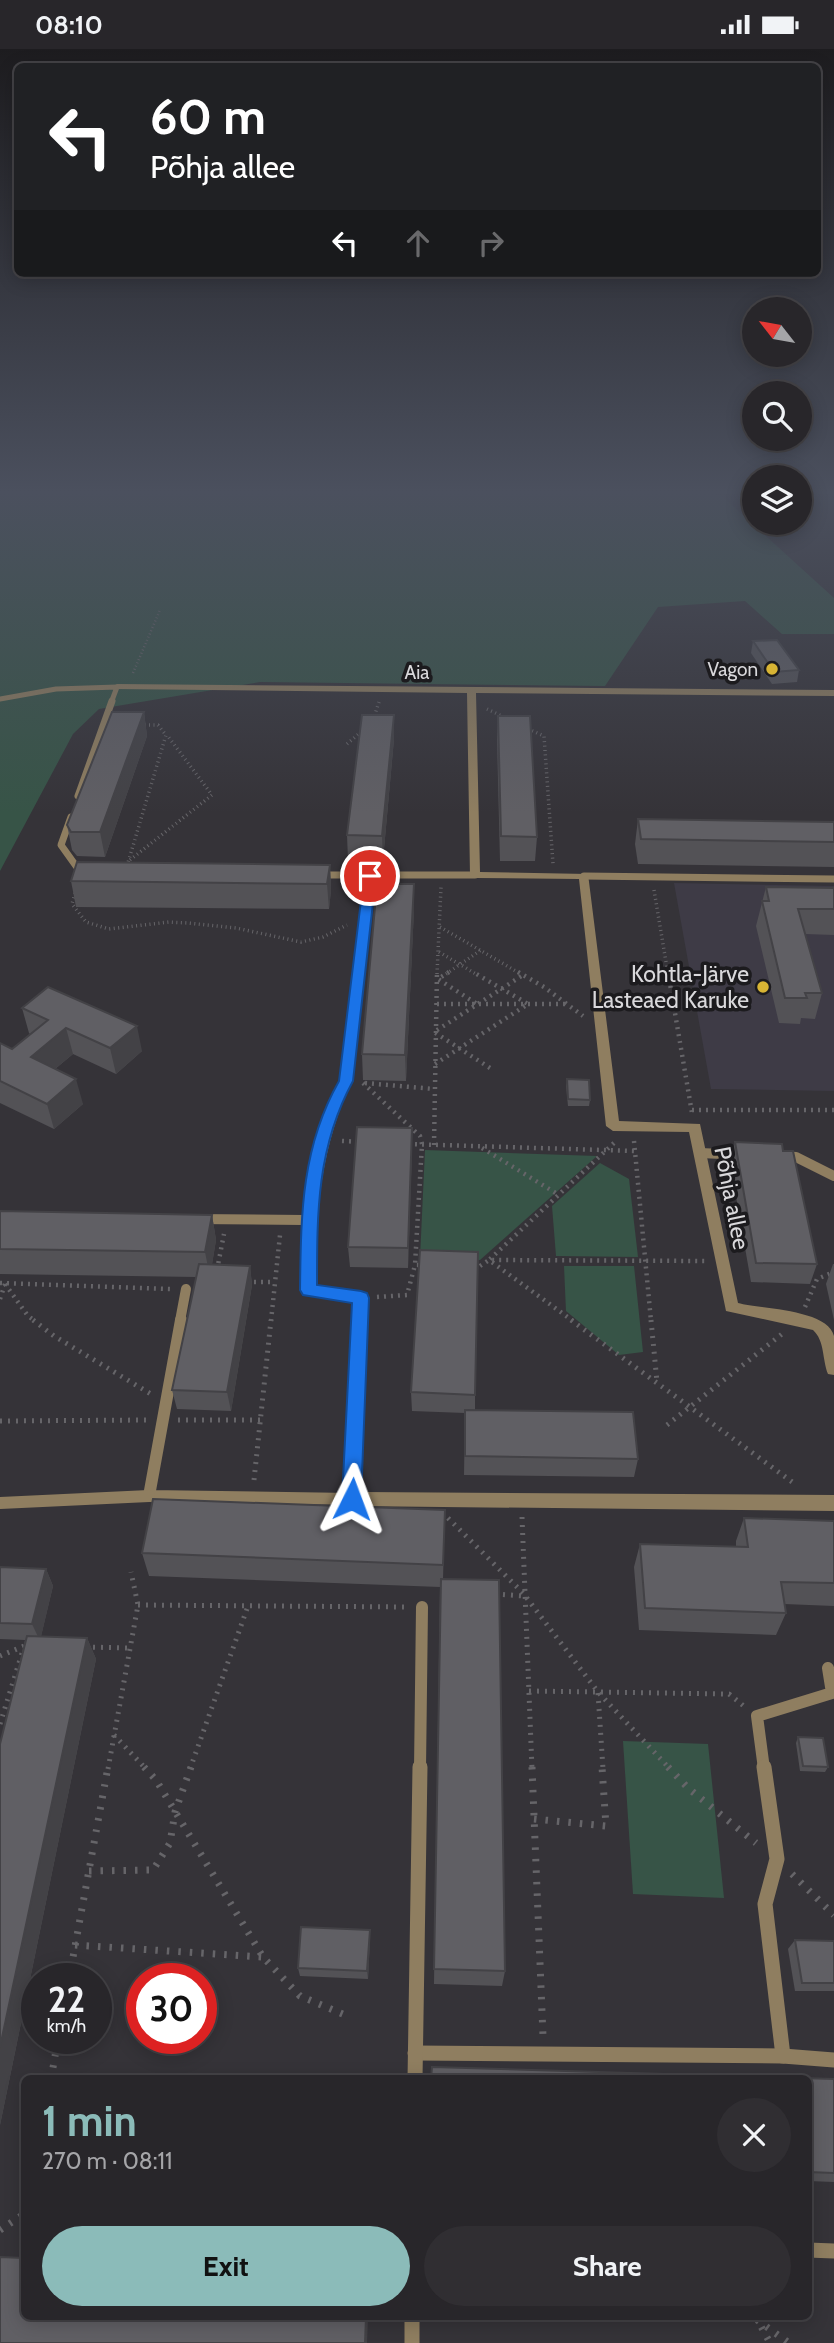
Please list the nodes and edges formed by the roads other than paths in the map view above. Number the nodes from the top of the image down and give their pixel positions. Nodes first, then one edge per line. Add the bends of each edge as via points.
1 (122, 687) junction
2 (834, 693) edge
3 (472, 696) junction
4 (0, 699) edge
5 (92, 873) edge
6 (309, 875) edge
7 (475, 875) junction
8 (370, 876) junction
9 (584, 876) junction
10 (834, 879) edge
11 (700, 1153) junction
12 (755, 1155) edge
13 (769, 1156) edge
14 (834, 1176) edge
15 (174, 1219) edge
16 (309, 1220) junction
17 (186, 1289) road end
18 (834, 1369) edge
19 (149, 1496) junction
20 (352, 1499) junction
21 (0, 1503) edge
22 (828, 1503) edge
23 (422, 1607) road end
24 (828, 1668) dead end
25 (415, 2053) junction
26 (783, 2056) junction
27 (834, 2060) edge
28 (415, 2075) edge
29 (812, 2250) edge
30 (834, 2251) edge
31 (412, 2320) edge
32 (412, 2343) edge

1 - 3 street, Aia via 380,689
1 - 4 lane, Aia via 56,689
1 - 5 lane via 61,845 80,873
2 - 3 street, Aia
3 - 7 street
6 - 8 lane
7 - 8 lane
7 - 9 street
8 - 16 street via 346,1081 320,1140
9 - 10 lane
9 - 11 street, Põhja allee via 612,1126 695,1128
11 - 12 lane
11 - 18 street, Põhja allee via 731,1307 813,1322 824,1331
13 - 14 lane via 796,1157
15 - 16 street
16 - 20 street via 309,1290 361,1298
17 - 19 lane
19 - 20 lane
19 - 21 lane
20 - 22 street
23 - 25 lane
24 - 26 lane via 832,1693 757,1716 777,1859 765,1904
25 - 26 lane
25 - 28 lane
26 - 27 lane
29 - 30 lane
31 - 32 lane

